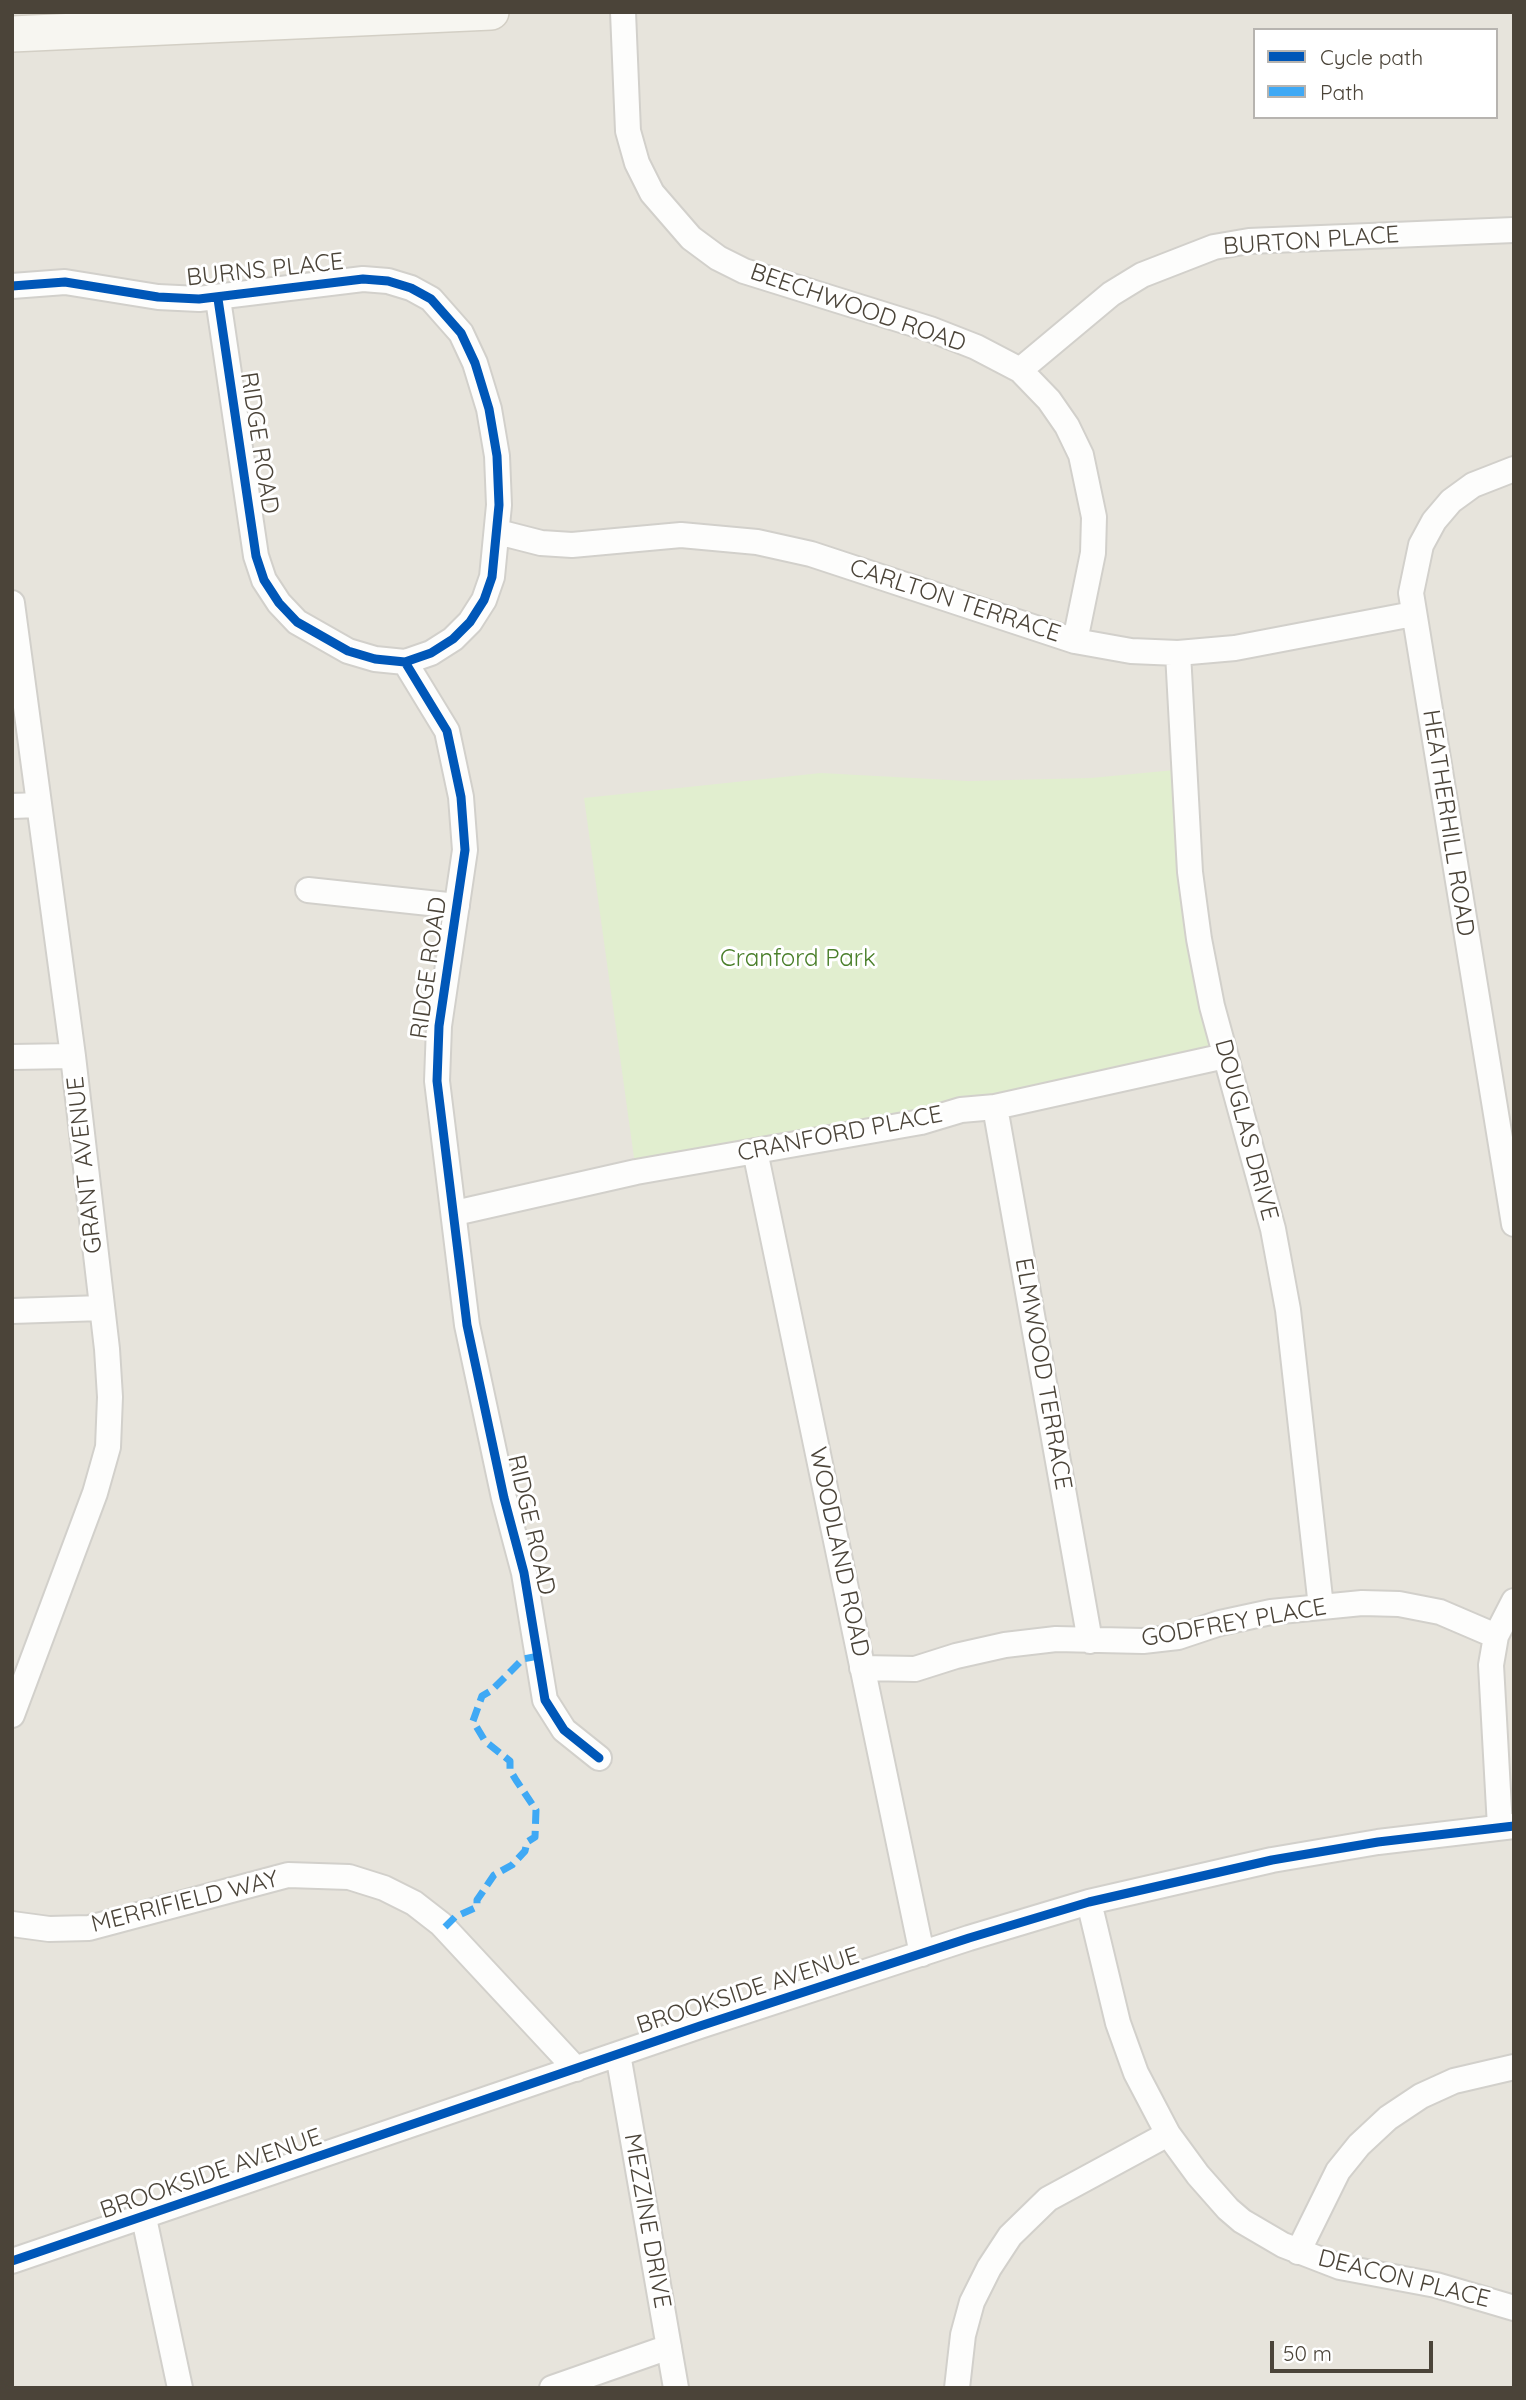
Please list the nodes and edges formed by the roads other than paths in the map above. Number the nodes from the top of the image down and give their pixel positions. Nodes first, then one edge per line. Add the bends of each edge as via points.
1 (491, 12) edge
2 (623, 12) edge
3 (12, 34) edge
4 (1514, 230) edge
5 (12, 286) edge
6 (218, 299) junction
7 (1020, 370) junction
8 (1514, 469) edge
9 (498, 532) junction
10 (12, 603) edge
11 (1413, 614) junction
12 (1075, 641) junction
13 (1178, 653) junction
14 (405, 662) junction
15 (39, 805) junction
16 (12, 806) edge
17 (308, 890) dead end
18 (457, 906) junction
19 (73, 1056) junction
20 (1225, 1056) junction
21 (12, 1057) edge
22 (995, 1107) junction
23 (755, 1151) junction
24 (455, 1213) junction
25 (1514, 1224) edge
26 (102, 1308) junction
27 (12, 1311) edge
28 (1514, 1601) edge
29 (1321, 1607) junction
30 (1496, 1636) junction
31 (1090, 1641) junction
32 (863, 1668) junction
33 (12, 1715) edge
34 (598, 1758) dead end
35 (1507, 1826) edge
36 (1089, 1902) junction
37 (12, 1924) edge
38 (922, 1954) junction
39 (618, 2054) junction
40 (1514, 2067) edge
41 (576, 2069) junction
42 (1168, 2134) junction
43 (144, 2218) junction
44 (1298, 2252) junction
45 (12, 2261) edge
46 (1514, 2308) edge
47 (669, 2347) junction
48 (180, 2388) edge
49 (552, 2388) edge
50 (676, 2388) edge
51 (957, 2388) edge

1 - 3 main road
2 - 7 street, BEECHWOOD ROAD via 628,131 652,193 691,238 744,271 930,329
4 - 7 street, BURTON PLACE via 1249,241 1214,247 1167,263 1111,294
5 - 6 street, BURNS PLACE via 65,282 159,297
6 - 9 street, BURNS PLACE via 363,279 388,281 431,299 461,333 489,408 497,456
6 - 14 street, RIDGE ROAD via 256,556 264,580 297,622 321,637 348,651
7 - 12 street, BEECHWOOD ROAD via 1067,426 1090,486 1093,553
8 - 11 street, HEATHERHILL ROAD via 1473,485 1451,501 1434,522 1414,568
9 - 12 street, CARLTON TERRACE via 572,545 681,535 757,542 811,554
9 - 14 street, BURNS PLACE via 492,577 470,622 431,653
10 - 15 street, GRANT AVENUE
11 - 13 street, CARLTON TERRACE via 1235,648
11 - 25 street, HEATHERHILL ROAD
12 - 13 street, CARLTON TERRACE
13 - 20 street, DOUGLAS DRIVE via 1190,872 1199,939
14 - 18 street, RIDGE ROAD via 447,731 461,797 465,850
15 - 16 street
15 - 19 street, GRANT AVENUE
17 - 18 street
18 - 24 street, RIDGE ROAD via 439,1026 437,1081
19 - 21 street
19 - 26 street, GRANT AVENUE
20 - 22 street, CRANFORD PLACE
20 - 29 street, DOUGLAS DRIVE via 1260,1176 1288,1310
22 - 23 street, CRANFORD PLACE
22 - 31 street, ELMWOOD TERRACE
23 - 24 street, CRANFORD PLACE via 636,1172
23 - 32 street, WOODLAND ROAD
24 - 34 street, RIDGE ROAD via 467,1325 524,1573 545,1700 564,1730
26 - 27 street
26 - 33 street, GRANT AVENUE via 110,1397 108,1447
28 - 30 street
29 - 30 street, GODFREY PLACE via 1399,1604 1459,1618
29 - 31 street, GODFREY PLACE via 1258,1615 1178,1637
30 - 35 street via 1491,1665
31 - 32 street, GODFREY PLACE via 1056,1639 1005,1645 915,1669
32 - 38 street, WOODLAND ROAD
35 - 36 street, BROOKSIDE AVENUE via 1272,1860
36 - 38 street, BROOKSIDE AVENUE
36 - 42 street, DEACON PLACE via 1118,2023 1136,2073
37 - 41 street, MERRIFIELD WAY via 89,1928 288,1875 349,1877 414,1903 441,1924
38 - 39 street, BROOKSIDE AVENUE
39 - 41 street, BROOKSIDE AVENUE
39 - 47 street, MEZZINE DRIVE
40 - 44 street via 1454,2081 1388,2118 1338,2171
41 - 43 street, BROOKSIDE AVENUE
42 - 44 street, DEACON PLACE via 1198,2175 1242,2221
42 - 51 street via 1048,2199 1010,2236 972,2302
43 - 45 street, BROOKSIDE AVENUE
43 - 48 street
44 - 46 street, DEACON PLACE via 1340,2267 1436,2285
47 - 49 street
47 - 50 street, MEZZINE DRIVE

